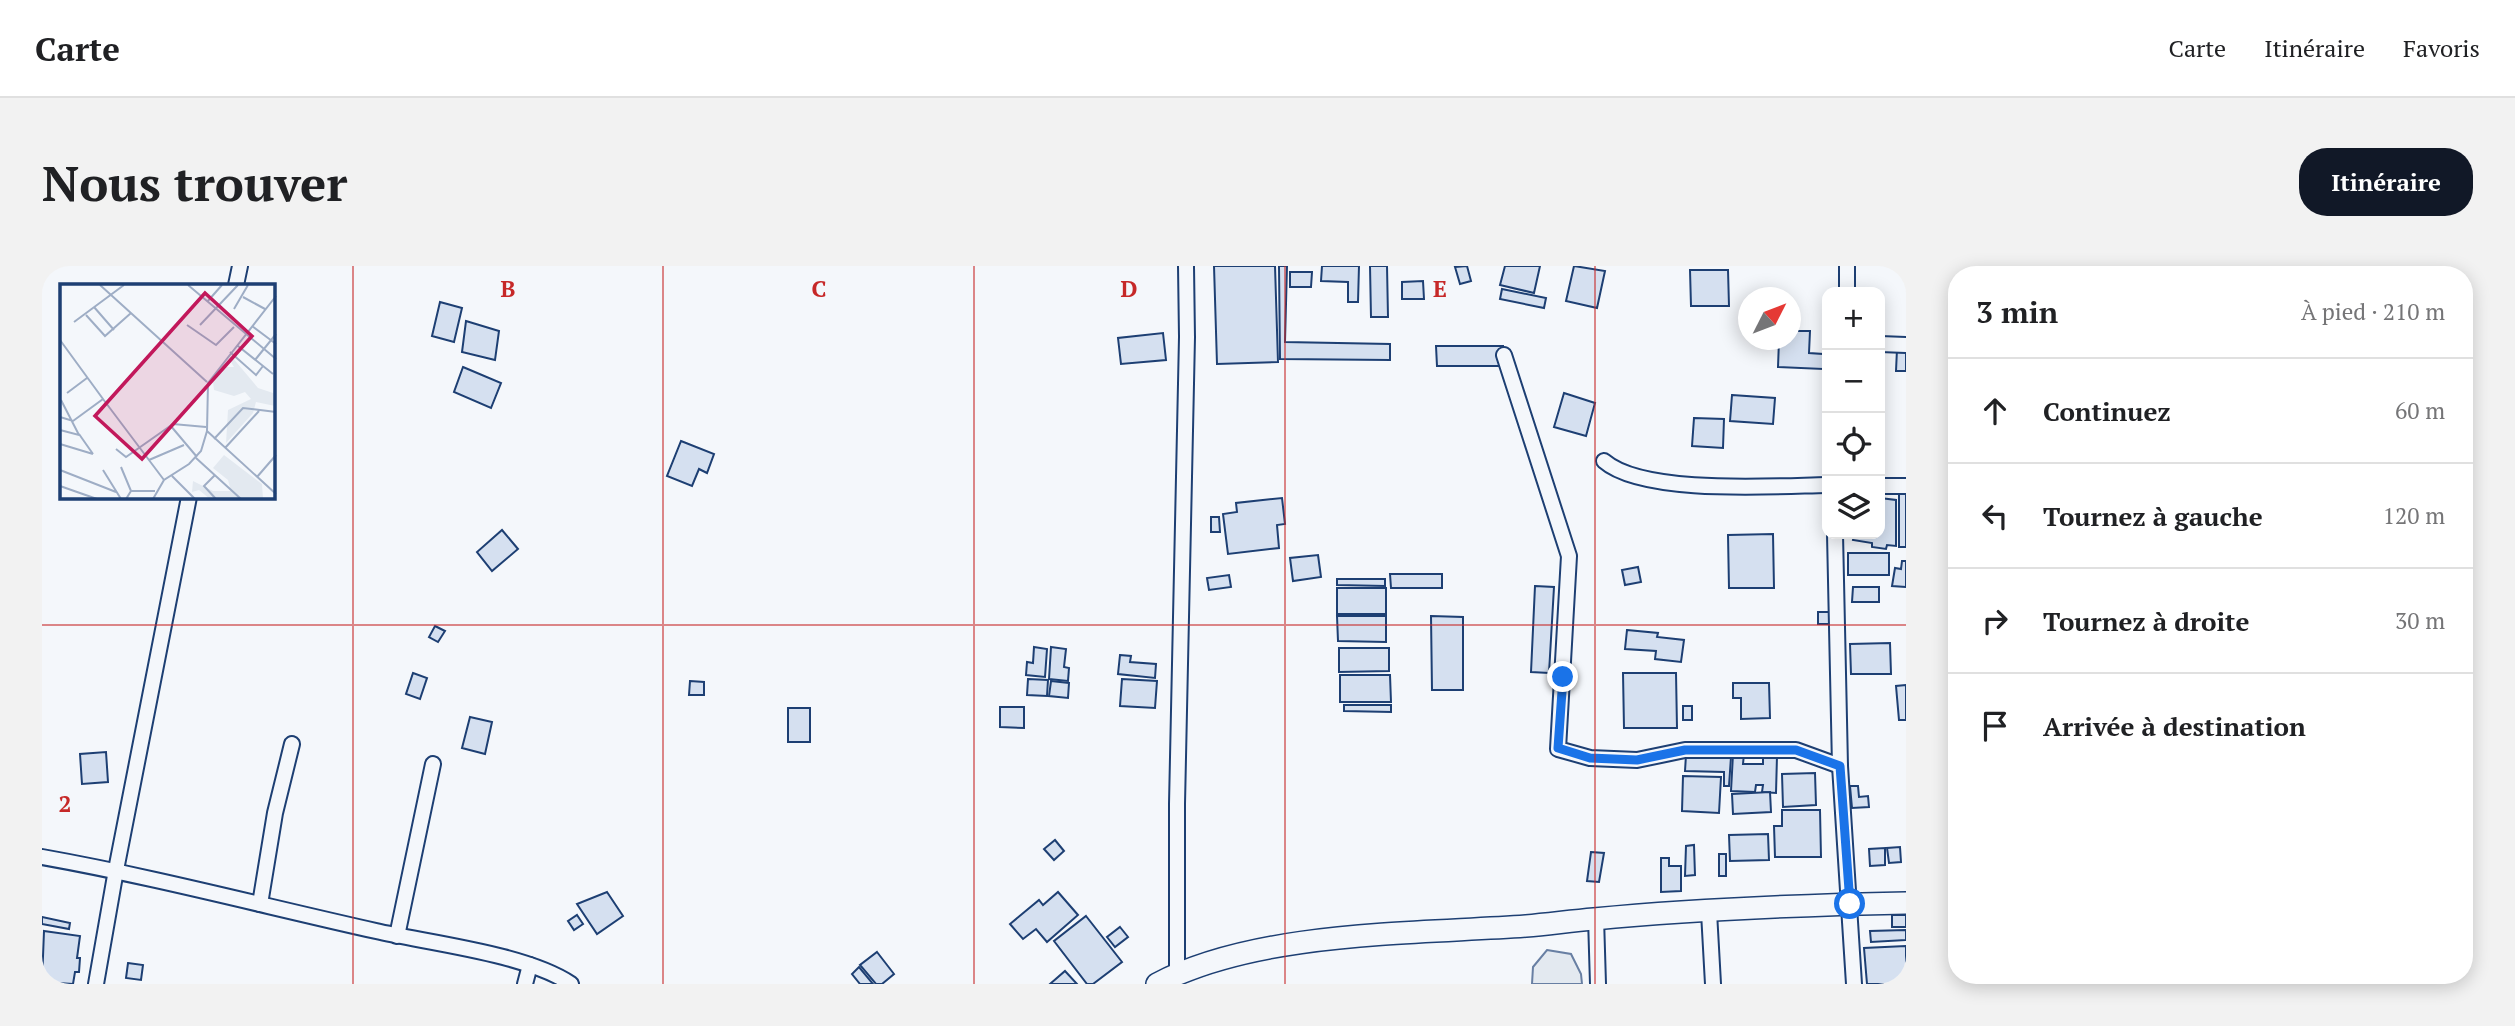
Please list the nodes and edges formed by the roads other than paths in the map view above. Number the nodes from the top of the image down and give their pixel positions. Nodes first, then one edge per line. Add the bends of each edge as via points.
1 (240, 266) edge
2 (1186, 266) edge
3 (1847, 266) edge
4 (236, 284) edge
5 (1847, 287) edge
6 (1885, 344) edge
7 (1906, 345) edge
8 (1504, 355) dead end
9 (1604, 461) dead end
10 (1822, 485) edge
11 (1885, 486) edge
12 (1906, 486) edge
13 (189, 499) edge
14 (1835, 539) edge
15 (292, 744) dead end
16 (433, 764) dead end
17 (1840, 766) junction
18 (42, 857) edge
19 (116, 870) junction
20 (1906, 903) edge
21 (260, 904) junction
22 (1850, 904) junction
23 (1709, 912) junction
24 (1596, 918) junction
25 (397, 936) junction
26 (530, 965) junction
27 (1177, 973) junction
28 (96, 984) edge
29 (525, 984) edge
30 (571, 984) edge
31 (1157, 984) edge
32 (1598, 984) edge
33 (1713, 984) edge
34 (1854, 984) edge

1 - 4 street
2 - 27 street
3 - 5 street
6 - 7 street
8 - 17 street via 1569,555 1558,748 1590,758 1637,760 1685,750 1796,750
9 - 10 street via 1615,470 1653,481
11 - 12 street
13 - 19 street
14 - 17 street
15 - 21 street
16 - 25 street
17 - 22 street
18 - 19 street
19 - 21 street
19 - 28 street
20 - 22 main road
21 - 25 street
22 - 23 main road
22 - 34 street
23 - 24 main road
23 - 33 street
24 - 27 main road via 1261,949
24 - 32 street
25 - 26 street
26 - 29 street
26 - 30 street
27 - 31 main road

